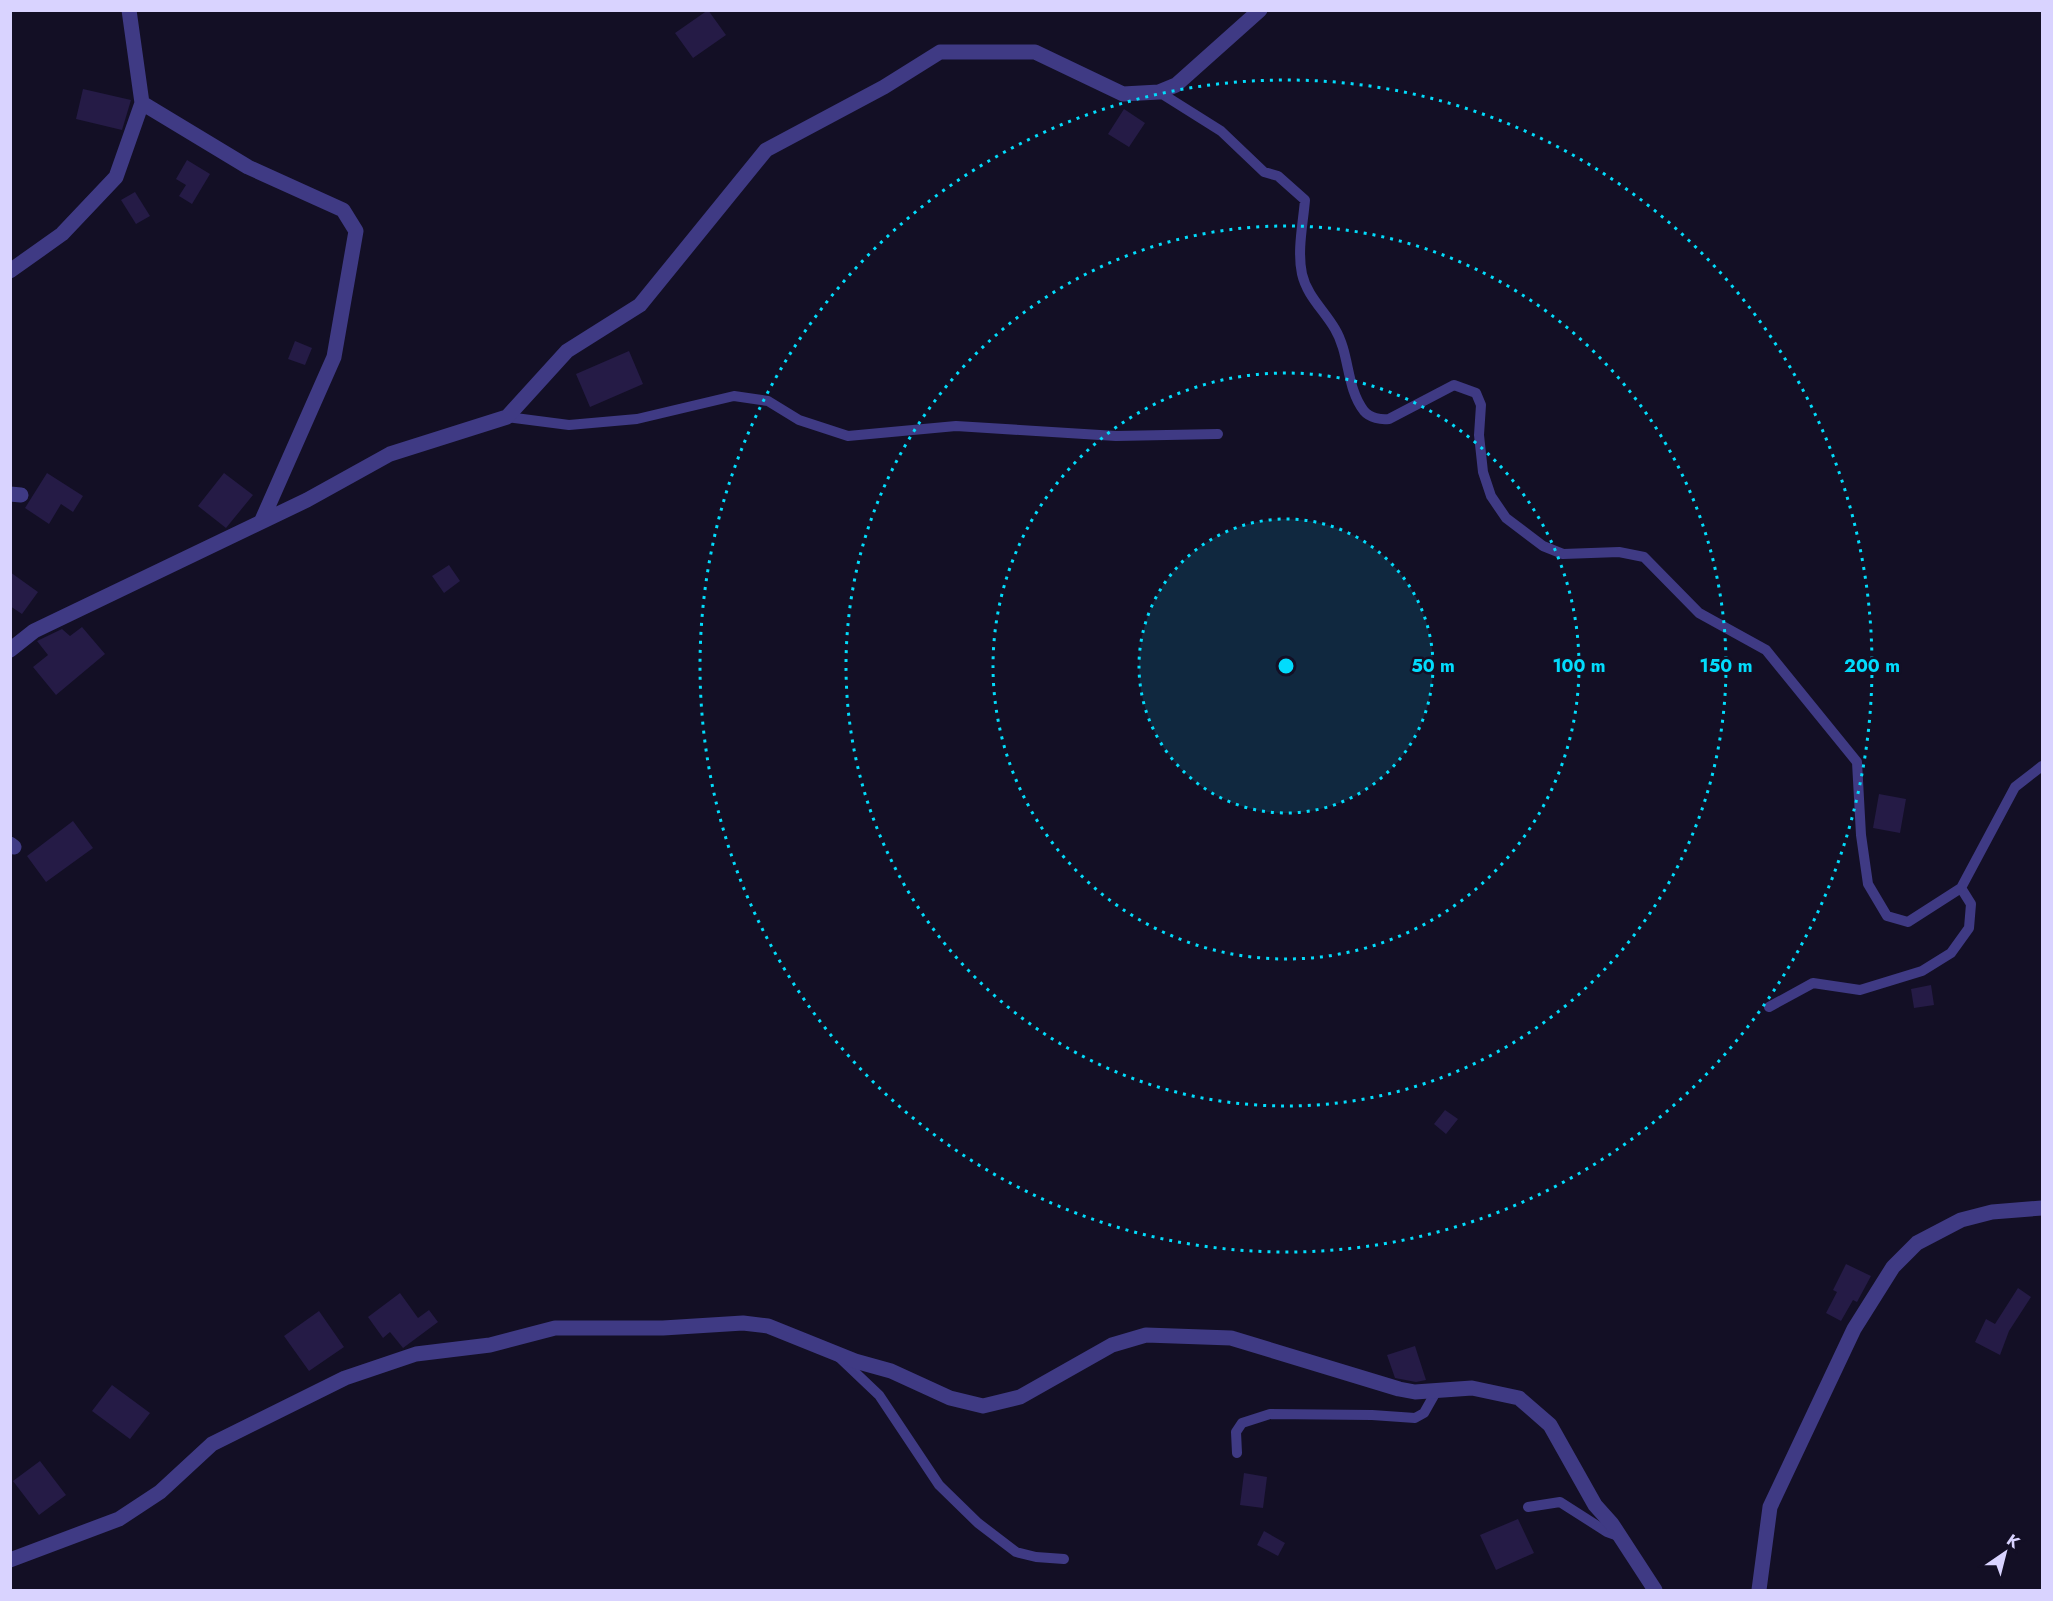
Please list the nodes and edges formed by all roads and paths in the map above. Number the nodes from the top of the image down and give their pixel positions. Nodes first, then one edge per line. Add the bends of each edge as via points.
1 (129, 10) edge
2 (1260, 10) edge
3 (1159, 92) junction
4 (142, 103) junction
5 (10, 271) edge
6 (507, 417) junction
7 (1218, 434) dead end
8 (262, 520) junction
9 (10, 650) edge
10 (2043, 766) edge
11 (1961, 888) junction
12 (1769, 1007) dead end
13 (2043, 1208) edge
14 (835, 1353) junction
15 (1437, 1390) junction
16 (1237, 1453) dead end
17 (1528, 1508) dead end
18 (1621, 1538) junction
19 (1064, 1559) dead end
20 (10, 1560) edge
21 (1655, 1590) edge
22 (1759, 1590) edge

1 - 4 street
2 - 3 street via 1176,85
3 - 6 street via 1123,94 1035,52 940,52 884,87 766,150 640,305 567,351
3 - 11 lane via 1221,131 1264,172 1278,176 1305,200 1302,275 1312,298 1335,329 1365,413 1389,420 1454,385 1476,393 1481,405 1483,472 1491,496 1506,518 1543,546 1563,555 1619,552 1644,557 1699,613 1766,650 1857,762 1860,835 1868,884 1887,916 1908,922
4 - 5 street via 116,177 62,234
4 - 8 street via 248,167 343,210 356,231 334,357
6 - 7 lane via 569,425 637,419 734,396 768,401 799,420 848,436 956,426 1116,436
6 - 8 street via 390,454
8 - 9 street via 34,631
10 - 11 lane via 2015,787
11 - 12 lane via 1971,904 1969,928 1951,953 1922,970 1860,990 1813,983
13 - 22 street via 1992,1212 1961,1220 1917,1243 1893,1267 1854,1329 1770,1507
14 - 15 street via 891,1371 950,1398 983,1406 1020,1397 1112,1345 1146,1335 1231,1338 1399,1389
14 - 19 lane via 879,1395 939,1485 978,1523 1016,1552
14 - 20 street via 768,1326 743,1323 555,1328 490,1345 416,1354 345,1378 212,1444 160,1492 119,1519
15 - 16 lane via 1424,1413 1415,1418 1270,1414 1242,1423 1236,1432
15 - 18 street via 1472,1388 1519,1398 1550,1425 1595,1505
17 - 18 lane via 1560,1502
18 - 21 street

